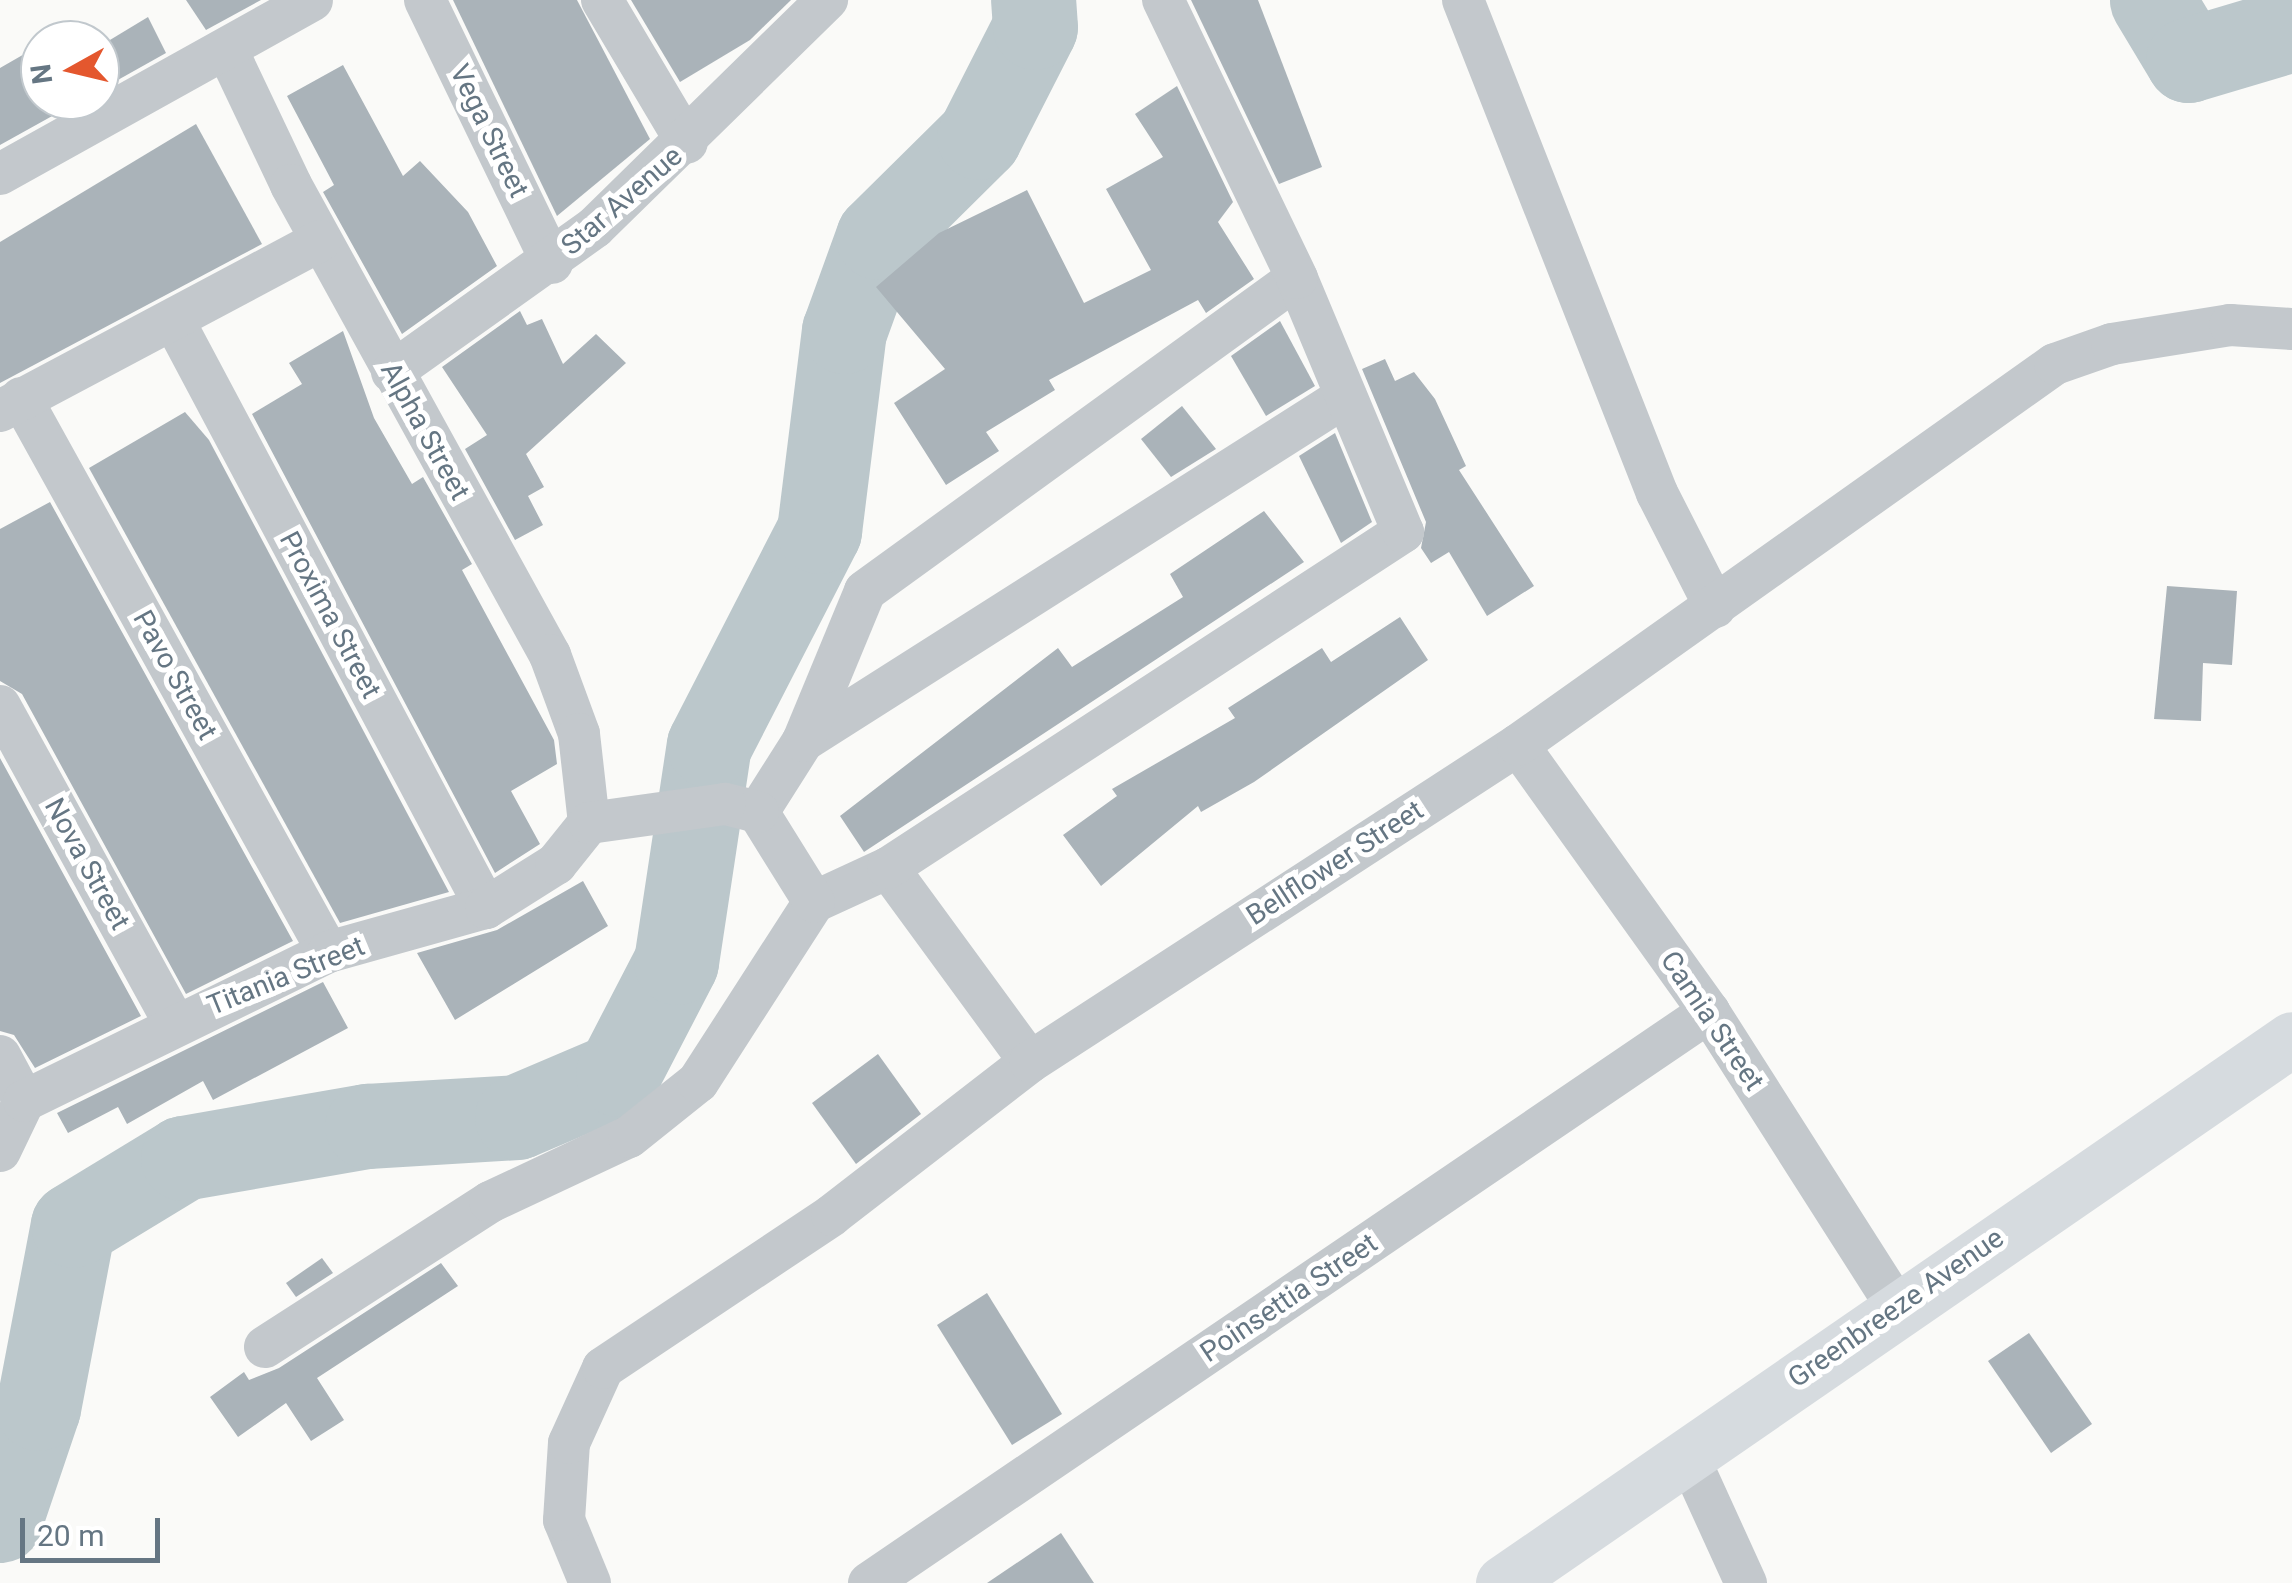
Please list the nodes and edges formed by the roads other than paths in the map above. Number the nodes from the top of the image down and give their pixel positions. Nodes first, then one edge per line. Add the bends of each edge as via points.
1 (312, 0) edge
2 (425, 0) edge
3 (602, 0) edge
4 (1163, 0) edge
5 (1463, 0) edge
6 (806, 9) edge
7 (227, 50) junction
8 (688, 143) junction
9 (0, 174) edge
10 (320, 240) junction
11 (552, 263) junction
12 (1298, 278) junction
13 (174, 321) junction
14 (2292, 328) edge
15 (392, 372) junction
16 (1346, 396) junction
17 (11, 405) edge
18 (1715, 607) junction
19 (0, 706) edge
20 (803, 741) junction
21 (1518, 744) junction
22 (742, 808) junction
23 (600, 819) junction
24 (888, 868) junction
25 (814, 902) junction
26 (486, 908) junction
27 (328, 952) junction
28 (1709, 1012) junction
29 (174, 1023) junction
30 (2292, 1039) edge
31 (0, 1056) edge
32 (1030, 1062) junction
33 (24, 1101) junction
34 (0, 1150) edge
35 (1896, 1306) junction
36 (265, 1347) dead end
37 (1688, 1456) junction
38 (590, 1583) edge
39 (869, 1583) edge
40 (1503, 1583) edge
41 (1746, 1583) edge

1 - 7 street
2 - 11 street, Vega Street
3 - 8 street
4 - 12 street
5 - 18 street via 1657,494
6 - 8 street, Star Avenue
7 - 9 street
7 - 10 street, Alpha Street
8 - 11 street, Star Avenue
10 - 13 street
10 - 15 street, Alpha Street
11 - 15 street, Star Avenue
12 - 16 street
12 - 20 street via 865,591
13 - 17 street
13 - 26 street, Proxima Street
14 - 18 street, Bellflower Street via 2213,328 2055,364
15 - 23 street, Alpha Street via 550,655
16 - 20 street
16 - 24 street via 1404,532
17 - 27 street, Pavo Street
18 - 21 street, Bellflower Street
19 - 29 street, Nova Street
20 - 22 street
21 - 28 street, Camia Street
21 - 32 street, Bellflower Street
22 - 23 street
22 - 25 street
23 - 26 street, Titania Street via 556,864
24 - 25 street
24 - 32 street
25 - 36 street via 698,1082 629,1137 490,1202
26 - 27 street, Titania Street
27 - 29 street, Titania Street
28 - 35 street, Camia Street
28 - 39 street, Poinsettia Street
29 - 33 street, Titania Street
30 - 35 street, Greenbreeze Avenue
31 - 33 street
32 - 38 street, Bellflower Street via 832,1216 603,1368 569,1443 565,1500
33 - 34 street
35 - 37 street, Greenbreeze Avenue
37 - 40 street, Greenbreeze Avenue
37 - 41 street

